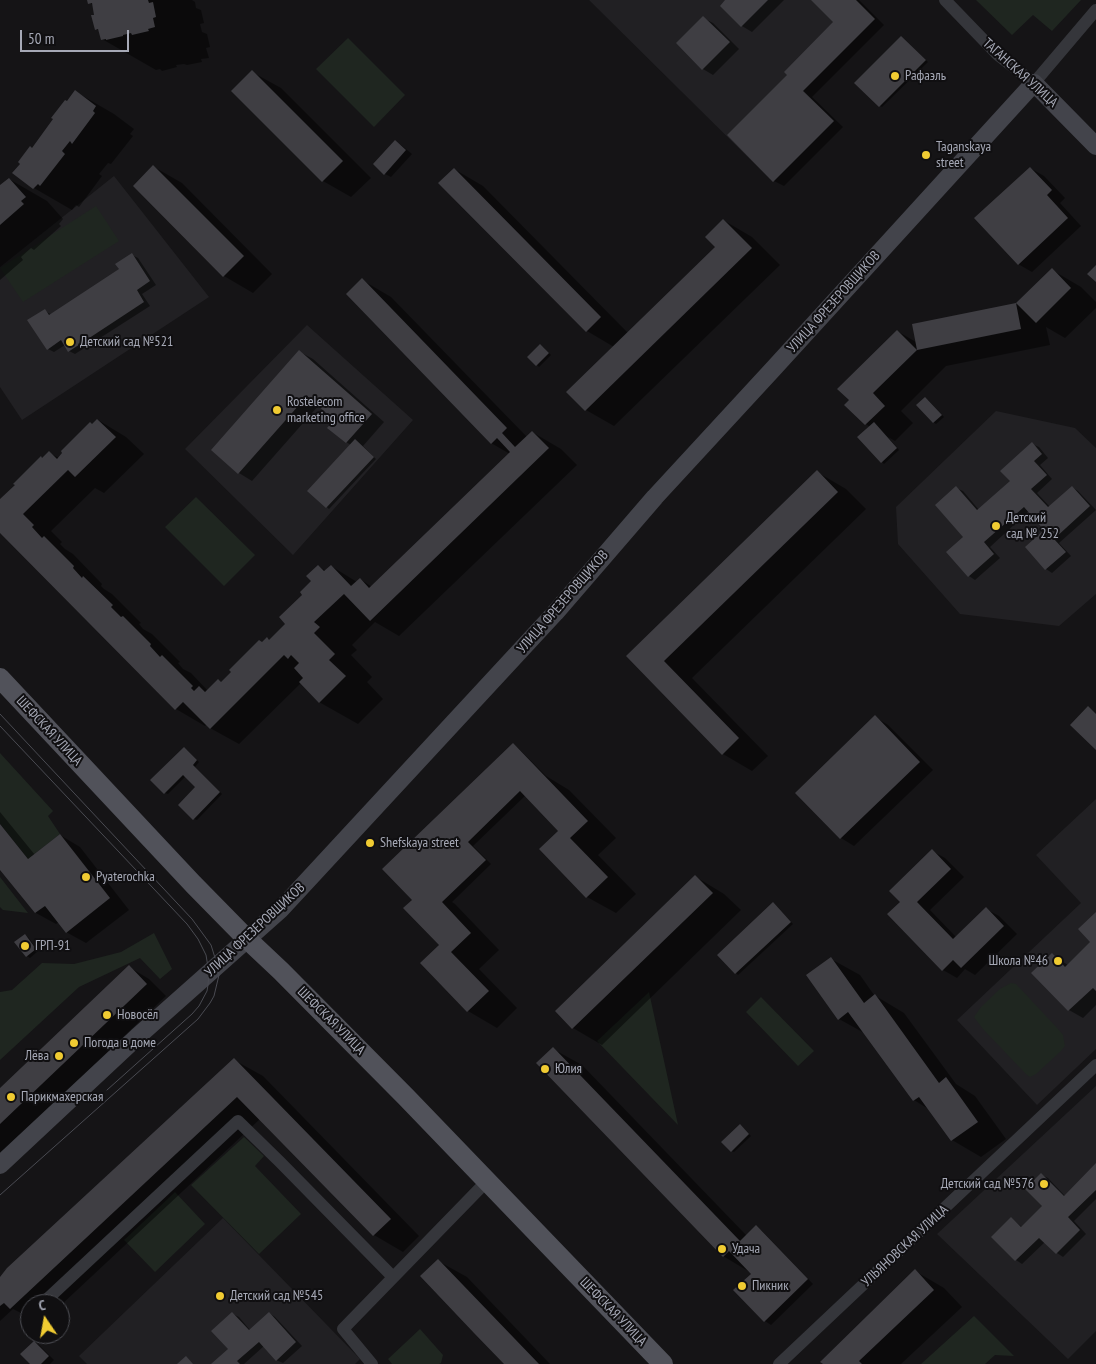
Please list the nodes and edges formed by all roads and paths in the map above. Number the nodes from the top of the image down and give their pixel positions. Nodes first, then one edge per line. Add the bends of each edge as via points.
1 (945, 0) edge
2 (1096, 10) edge
3 (1034, 83) junction
4 (1096, 146) edge
5 (0, 678) edge
6 (247, 939) junction
7 (1096, 1065) edge
8 (0, 1165) edge
9 (487, 1181) junction
10 (393, 1278) junction
11 (53, 1294) edge
12 (372, 1364) edge
13 (663, 1364) edge
14 (779, 1364) edge

1 - 3 street, ТАГАНСКАЯ УЛИЦА via 998,55
2 - 3 street, УЛИЦА ФРЕЗЕРОВЩИКОВ
3 - 4 main road, ТАГАНСКАЯ УЛИЦА
3 - 6 main road, УЛИЦА ФРЕЗЕРОВЩИКОВ via 655,497 555,613 281,909
5 - 6 main road, ШЕФСКАЯ УЛИЦА
6 - 8 main road, УЛИЦА ФРЕЗЕРОВЩИКОВ
6 - 9 main road, ШЕФСКАЯ УЛИЦА
7 - 14 street, УЛЬЯНОВСКАЯ УЛИЦА
9 - 10 street
9 - 13 main road, ШЕФСКАЯ УЛИЦА
10 - 11 street via 238,1121
10 - 12 street via 343,1329

